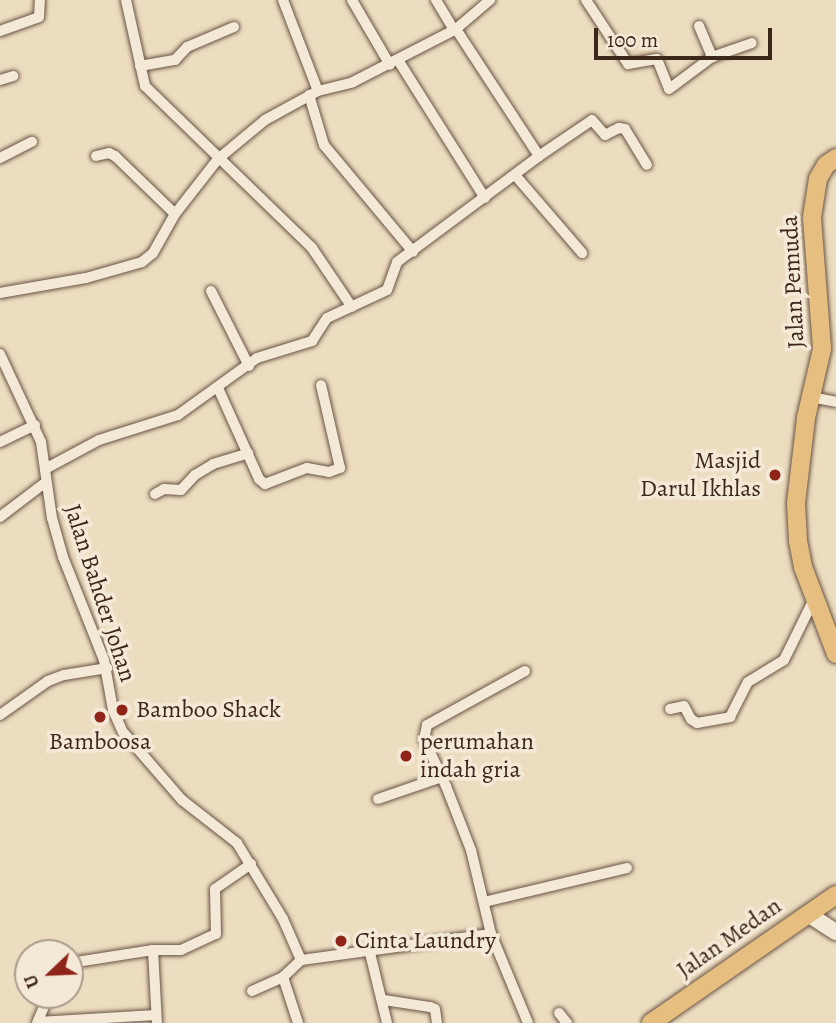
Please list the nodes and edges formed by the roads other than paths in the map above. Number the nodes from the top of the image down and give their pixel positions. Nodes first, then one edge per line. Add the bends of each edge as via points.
1 (40, 0) edge
2 (126, 0) edge
3 (283, 0) edge
4 (352, 0) edge
5 (436, 0) edge
6 (491, 0) edge
7 (586, 0) edge
8 (699, 26) dead end
9 (234, 27) dead end
10 (455, 29) junction
11 (0, 31) edge
12 (752, 43) dead end
13 (712, 57) junction
14 (394, 62) junction
15 (140, 66) junction
16 (13, 76) dead end
17 (0, 80) edge
18 (314, 93) junction
19 (32, 142) dead end
20 (96, 156) dead end
21 (539, 156) junction
22 (0, 158) edge
23 (836, 158) edge
24 (218, 159) junction
25 (647, 165) dead end
26 (515, 175) junction
27 (485, 198) junction
28 (175, 214) junction
29 (413, 252) junction
30 (582, 253) dead end
31 (211, 291) dead end
32 (0, 293) edge
33 (352, 307) junction
34 (0, 354) edge
35 (249, 366) junction
36 (321, 385) dead end
37 (220, 393) junction
38 (811, 397) junction
39 (836, 402) edge
40 (34, 425) junction
41 (0, 442) edge
42 (248, 453) junction
43 (45, 469) junction
44 (46, 482) junction
45 (155, 495) dead end
46 (0, 517) edge
47 (814, 599) junction
48 (836, 654) edge
49 (107, 668) junction
50 (525, 671) dead end
51 (670, 709) dead end
52 (0, 715) edge
53 (442, 777) junction
54 (378, 799) dead end
55 (251, 864) junction
56 (627, 868) dead end
57 (836, 895) edge
58 (484, 902) junction
59 (808, 914) junction
60 (836, 932) edge
61 (491, 934) junction
62 (369, 949) junction
63 (153, 950) junction
64 (302, 960) junction
65 (84, 961) edge
66 (283, 977) junction
67 (252, 991) dead end
68 (384, 1000) junction
69 (559, 1013) dead end
70 (157, 1019) edge
71 (38, 1022) edge
72 (298, 1023) edge
73 (387, 1023) edge
74 (437, 1023) edge
75 (528, 1023) edge
76 (567, 1023) edge
77 (651, 1023) edge

1 - 11 street via 39,17
2 - 15 street
3 - 18 street
4 - 14 street
5 - 10 street
6 - 10 street
7 - 13 street via 628,64 657,59 669,89
8 - 13 street
9 - 15 street via 187,47 175,60
10 - 14 street
10 - 21 street
12 - 13 street
14 - 18 street via 354,82
14 - 27 street
15 - 24 street via 151,93
16 - 17 street
18 - 24 street via 265,120
18 - 29 street via 324,145
19 - 22 street
20 - 28 street via 115,156
21 - 25 street via 592,120 605,135 625,130
21 - 26 street
23 - 38 main road, Jalan Pemuda via 818,179 812,218 822,349
24 - 28 street
24 - 33 street via 312,248
26 - 27 street
26 - 30 street
27 - 29 street
28 - 32 street via 153,253 142,262 86,278
29 - 33 street via 397,262 387,290
31 - 35 street
33 - 35 street via 322,322 309,342 257,358
34 - 40 street, Jalan Bahder Johan
35 - 37 street
36 - 42 street via 340,468 329,472 307,468 265,484
37 - 42 street
37 - 43 street via 178,415 99,440
38 - 39 street
38 - 47 main road, Jalan Pemuda via 796,503 798,541
40 - 41 street
40 - 43 street, Jalan Bahder Johan
42 - 45 street via 213,464 181,490 164,489
43 - 44 street, Jalan Bahder Johan
44 - 46 street
44 - 49 street, Jalan Bahder Johan via 63,557
47 - 48 main road, Jalan Pemuda
47 - 51 street via 784,660 748,682 730,718 698,723 684,706
49 - 52 street via 48,681
49 - 55 street, Jalan Bahder Johan via 113,710 123,732 182,800 229,836
50 - 53 street via 427,725 424,739
53 - 54 street
53 - 58 street via 471,850
55 - 63 street via 215,888 216,934 181,950
55 - 64 street, Jalan Bahder Johan
56 - 58 street
57 - 59 main road, Jalan Medan
58 - 61 street
59 - 60 main road
59 - 77 main road, Jalan Medan
61 - 62 street
61 - 75 street
62 - 64 street
62 - 68 street
63 - 65 street
63 - 70 street
64 - 66 street
66 - 67 street
66 - 72 street
68 - 73 street
68 - 74 street via 435,1009
69 - 76 street
70 - 71 street

